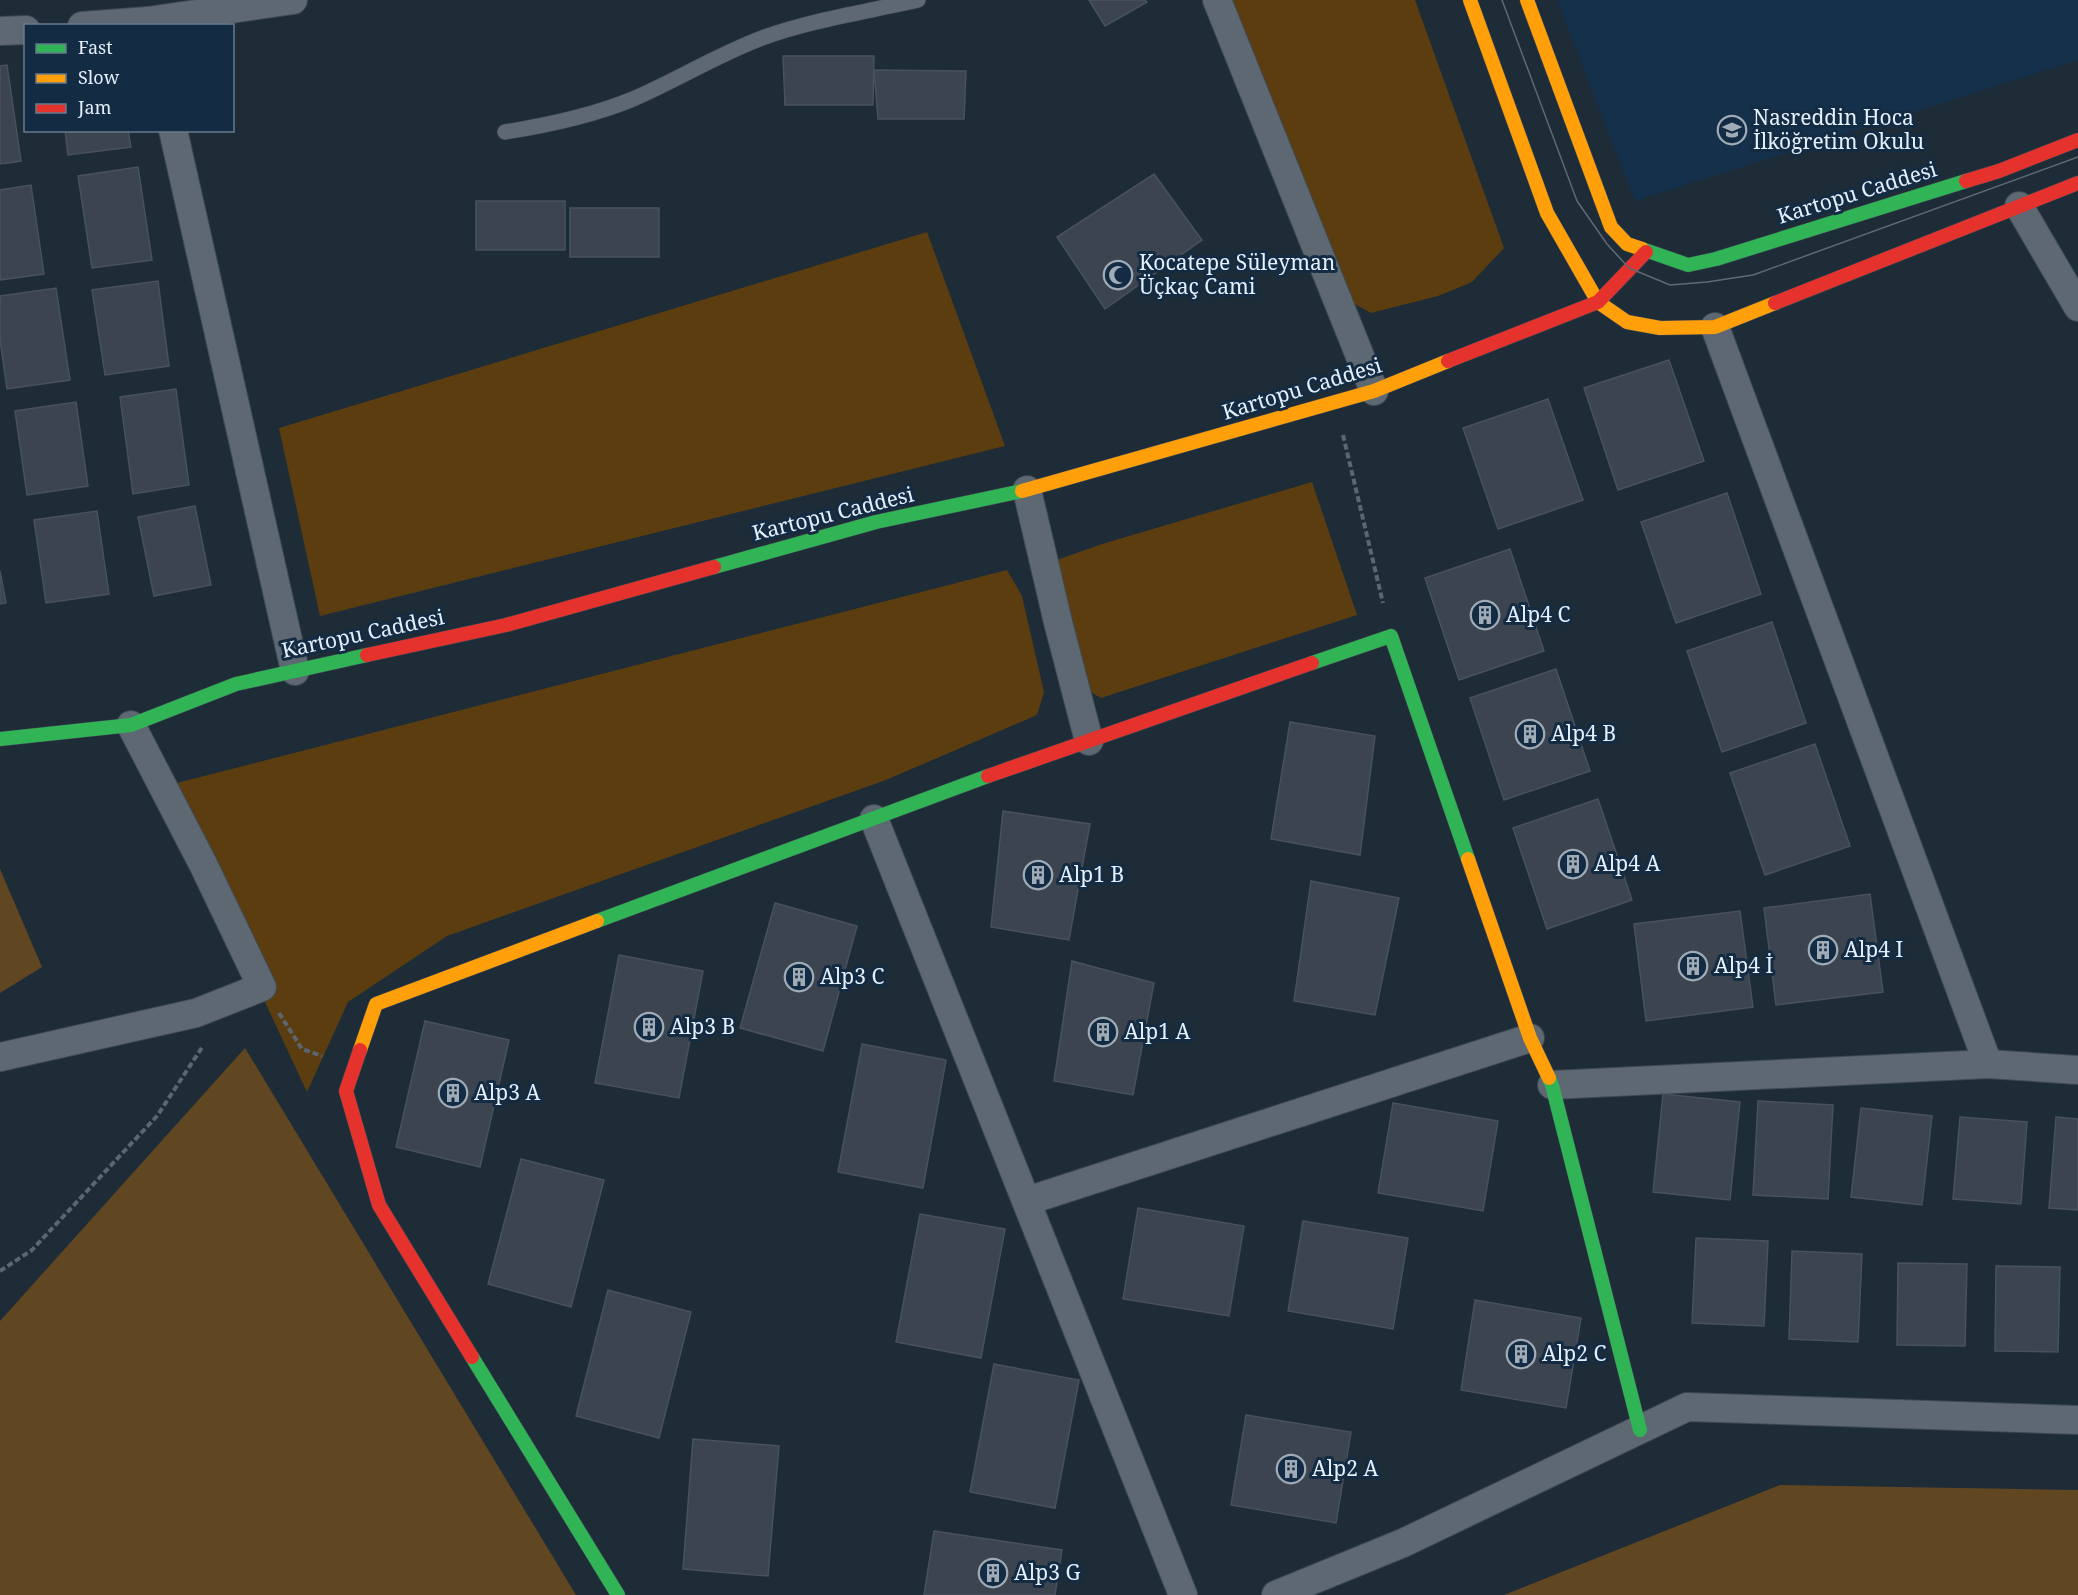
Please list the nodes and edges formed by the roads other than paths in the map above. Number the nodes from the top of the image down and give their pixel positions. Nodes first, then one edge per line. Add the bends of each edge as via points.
1 (293, 0) edge
2 (918, 0) edge
3 (1217, 0) edge
4 (1470, 0) edge
5 (1527, 0) edge
6 (147, 15) edge
7 (94, 24) edge
8 (24, 30) edge
9 (0, 32) edge
10 (173, 132) edge
11 (505, 132) dead end
12 (2078, 140) edge
13 (2078, 183) edge
14 (2019, 206) junction
15 (1647, 252) junction
16 (1598, 302) junction
17 (2078, 307) edge
18 (1715, 327) junction
19 (1374, 391) junction
20 (1027, 490) junction
21 (295, 671) junction
22 (131, 725) junction
23 (0, 739) edge
24 (1089, 741) junction
25 (874, 819) junction
26 (1530, 1038) junction
27 (0, 1057) edge
28 (1988, 1064) junction
29 (2078, 1070) edge
30 (1552, 1085) junction
31 (1027, 1201) junction
32 (2078, 1420) edge
33 (1640, 1430) junction
34 (618, 1595) edge
35 (1183, 1595) edge
36 (1276, 1595) edge

1 - 6 street
2 - 11 lane via 765,37 633,99 551,125
3 - 19 street
4 - 16 street via 1547,213
5 - 15 street, Kartopu Caddesi via 1611,227 1628,244
6 - 7 street
8 - 9 street
10 - 21 street
12 - 15 street, Kartopu Caddesi via 2000,171 1716,259 1688,265
13 - 14 street
14 - 17 street
14 - 18 street
15 - 16 street, Kartopu Caddesi
16 - 18 street via 1627,322 1660,328
16 - 19 street, Kartopu Caddesi
18 - 28 street
19 - 20 street, Kartopu Caddesi
20 - 21 street, Kartopu Caddesi via 876,522 506,625
20 - 24 street
21 - 22 street, Kartopu Caddesi via 236,684
22 - 23 street, Kartopu Caddesi
22 - 27 street via 262,987 196,1013
24 - 25 street
24 - 26 street via 1391,636
25 - 31 street
25 - 34 street via 375,1004 346,1091 378,1205
26 - 30 street
26 - 31 street
28 - 29 street
28 - 30 street
30 - 33 street
31 - 35 street
32 - 33 street via 1687,1407
33 - 36 street via 1403,1543

